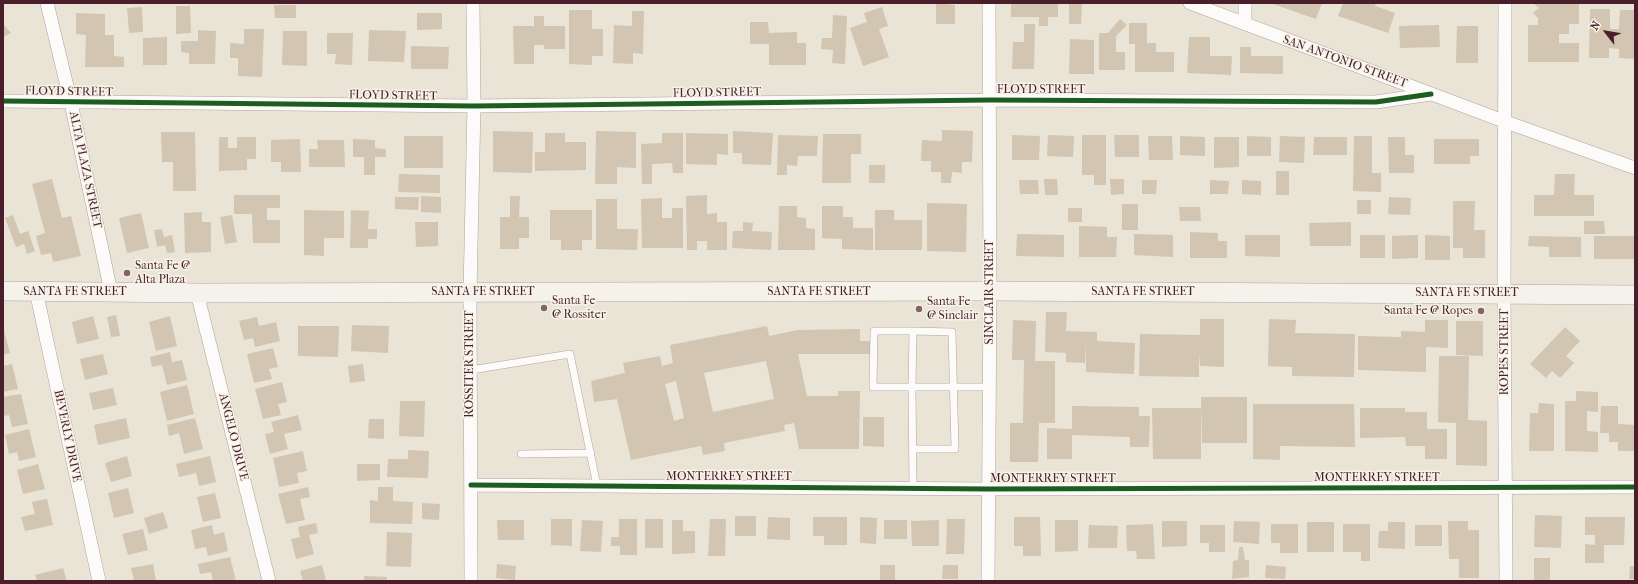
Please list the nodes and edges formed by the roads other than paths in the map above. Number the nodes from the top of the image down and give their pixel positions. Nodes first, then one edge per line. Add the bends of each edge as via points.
1 (47, 3) edge
2 (473, 3) edge
3 (989, 3) edge
4 (1190, 3) edge
5 (1245, 3) edge
6 (1505, 3) edge
7 (1245, 24) junction
8 (1431, 94) junction
9 (990, 100) junction
10 (3, 101) edge
11 (71, 103) junction
12 (474, 106) junction
13 (1506, 122) junction
14 (1635, 168) edge
15 (3, 291) edge
16 (36, 291) junction
17 (990, 291) junction
18 (111, 292) junction
19 (470, 292) junction
20 (197, 293) junction
21 (1504, 293) junction
22 (1635, 294) edge
23 (913, 331) junction
24 (470, 370) junction
25 (953, 386) junction
26 (912, 387) junction
27 (990, 387) junction
28 (913, 449) junction
29 (591, 453) junction
30 (522, 454) dead end
31 (472, 485) junction
32 (597, 486) junction
33 (1635, 487) edge
34 (913, 488) junction
35 (1506, 488) junction
36 (989, 489) junction
37 (99, 581) edge
38 (269, 581) edge
39 (471, 581) edge
40 (988, 581) edge
41 (1506, 581) edge

1 - 11 street, ALTA PLAZA STREET
2 - 12 street, ROSSITER STREET
3 - 9 street, SINCLAIR STREET
4 - 7 street, SAN ANTONIO STREET
5 - 7 street
6 - 13 street, ROPES STREET
7 - 8 street, SAN ANTONIO STREET
8 - 9 street, FLOYD STREET via 1376,102
8 - 13 street, SAN ANTONIO STREET
9 - 12 street, FLOYD STREET
9 - 17 street, SINCLAIR STREET
10 - 11 street, FLOYD STREET
11 - 12 street, FLOYD STREET
11 - 18 street, ALTA PLAZA STREET
12 - 19 street, ROSSITER STREET
13 - 14 street, SAN ANTONIO STREET
13 - 21 street, ROPES STREET
15 - 16 main road, SANTA FE STREET
16 - 18 main road, SANTA FE STREET
16 - 37 street, BEVERLY DRIVE
17 - 19 main road, SANTA FE STREET
17 - 21 main road, SANTA FE STREET
17 - 27 street, SINCLAIR STREET
18 - 20 main road, SANTA FE STREET
19 - 20 main road, SANTA FE STREET
19 - 24 street, ROSSITER STREET
20 - 38 street, ANGELO DRIVE
21 - 22 main road, SANTA FE STREET
21 - 35 street, ROPES STREET
23 - 25 lane via 952,332
23 - 26 lane
23 - 26 lane via 874,331 873,387
24 - 29 lane via 570,354
24 - 31 street, ROSSITER STREET
25 - 26 lane
25 - 27 lane
25 - 28 lane via 955,448
26 - 28 lane
27 - 36 street, SINCLAIR STREET
28 - 34 lane
29 - 30 lane
29 - 32 lane
31 - 32 street, MONTERREY STREET
31 - 39 street, ROSSITER STREET
32 - 34 street, MONTERREY STREET
33 - 35 street, MONTERREY STREET
34 - 36 street, MONTERREY STREET
35 - 36 street, MONTERREY STREET
35 - 41 street, ROPES STREET
36 - 40 street, SINCLAIR STREET

